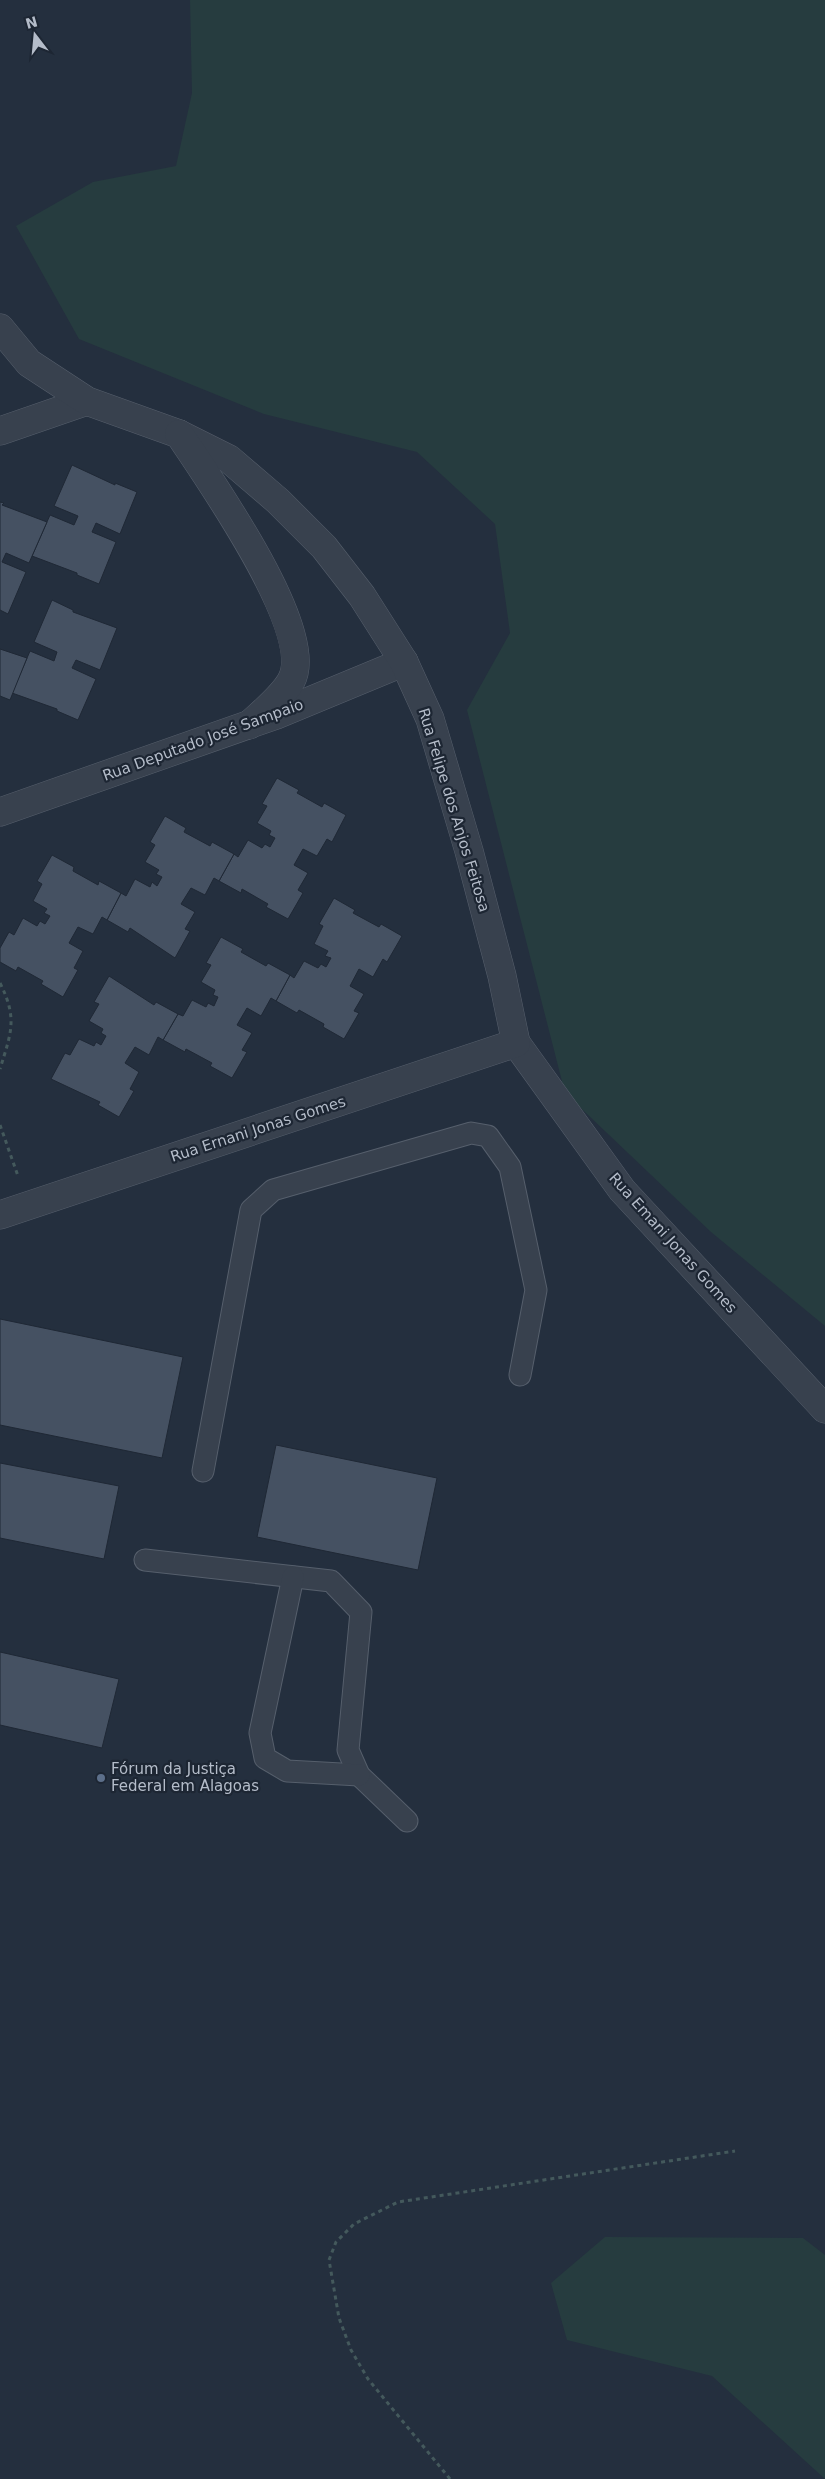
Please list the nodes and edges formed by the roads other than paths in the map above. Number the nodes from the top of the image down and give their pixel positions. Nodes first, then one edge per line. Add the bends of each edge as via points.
1 (0, 328) edge
2 (87, 401) junction
3 (0, 431) edge
4 (179, 434) junction
5 (404, 662) junction
6 (249, 725) junction
7 (0, 812) edge
8 (516, 1043) junction
9 (0, 1215) edge
10 (520, 1375) dead end
11 (825, 1409) edge
12 (203, 1470) dead end
13 (145, 1560) dead end
14 (293, 1577) junction
15 (359, 1775) junction
16 (407, 1821) dead end

1 - 2 street, Rua Felipe dos Anjos Feitosa via 29,363
2 - 3 street
2 - 4 street, Rua Felipe dos Anjos Feitosa
4 - 5 street, Rua Felipe dos Anjos Feitosa via 229,459 324,547 362,596
4 - 6 street via 234,519 272,586 293,638 296,661 291,680
5 - 6 street, Rua Deputado José Sampaio
5 - 8 street, Rua Felipe dos Anjos Feitosa via 430,719 466,841 502,976
6 - 7 street, Rua Deputado José Sampaio
8 - 9 street, Rua Ernani Jonas Gomes
8 - 11 street, Rua Emani Jonas Gomes via 622,1190
10 - 12 lane via 536,1290 510,1167 488,1136 471,1133 273,1190 252,1210
13 - 14 lane
14 - 15 lane via 331,1581 361,1612 348,1750
14 - 15 lane via 260,1733 265,1758 288,1771
15 - 16 lane

